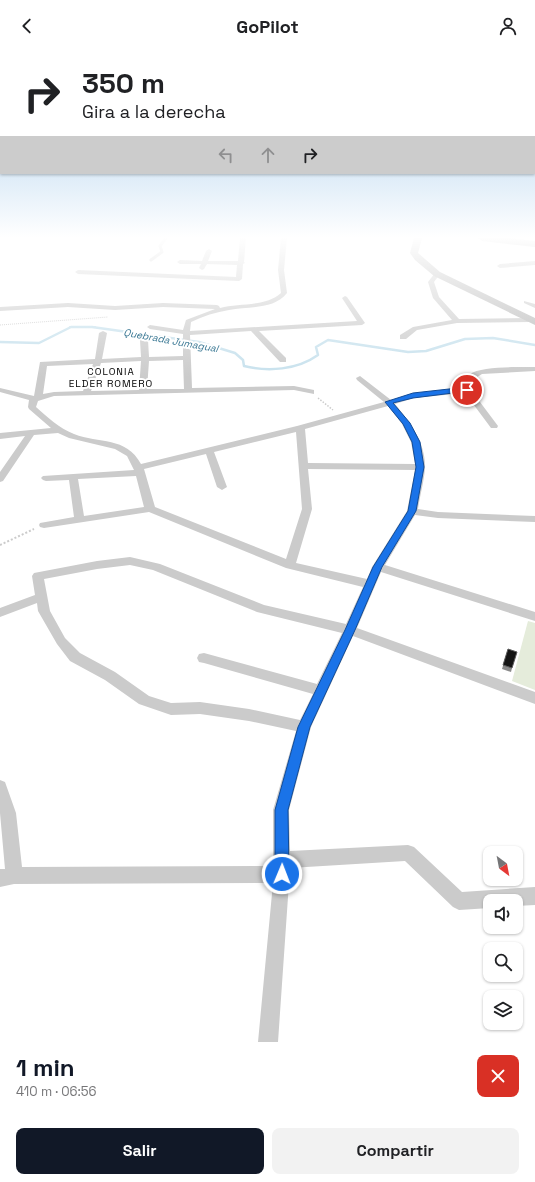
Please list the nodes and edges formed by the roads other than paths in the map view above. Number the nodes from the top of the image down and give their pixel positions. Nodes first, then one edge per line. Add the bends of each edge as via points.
1 (283, 284) edge
2 (432, 284) edge
3 (458, 284) edge
4 (345, 298) dead end
5 (526, 302) dead end
6 (535, 306) edge
7 (228, 308) junction
8 (0, 309) edge
9 (457, 321) junction
10 (533, 321) edge
11 (150, 327) dead end
12 (254, 330) junction
13 (103, 333) dead end
14 (403, 337) dead end
15 (187, 338) junction
16 (144, 340) dead end
17 (187, 358) junction
18 (145, 359) junction
19 (283, 360) dead end
20 (98, 361) junction
21 (535, 369) edge
22 (360, 378) dead end
23 (0, 390) edge
24 (467, 390) junction
25 (188, 391) junction
26 (143, 392) junction
27 (311, 392) road end
28 (86, 393) junction
29 (36, 398) junction
30 (389, 402) junction
31 (494, 426) dead end
32 (300, 428) junction
33 (60, 430) junction
34 (32, 432) junction
35 (0, 436) edge
36 (209, 450) junction
37 (304, 466) junction
38 (420, 467) junction
39 (139, 470) junction
40 (73, 477) junction
41 (46, 478) dead end
42 (0, 479) edge
43 (222, 487) dead end
44 (150, 509) junction
45 (412, 511) junction
46 (79, 519) junction
47 (535, 519) edge
48 (44, 524) road end
49 (290, 565) junction
50 (378, 567) junction
51 (369, 584) junction
52 (42, 598) junction
53 (0, 613) edge
54 (535, 617) edge
55 (350, 630) junction
56 (204, 658) dead end
57 (321, 692) junction
58 (535, 698) edge
59 (304, 727) junction
60 (0, 787) edge
61 (283, 867) junction
62 (7, 877) edge
63 (535, 896) edge
64 (268, 1042) edge

1 - 7 street via 284,293 280,298
2 - 9 street via 436,298
3 - 10 street
4 - 12 street via 362,323
5 - 6 street
7 - 8 street via 163,305 115,308 68,305
7 - 15 street via 188,321
9 - 10 street
9 - 14 street via 415,328
11 - 15 street
12 - 15 street
12 - 19 street
13 - 20 street
15 - 17 street
16 - 18 street
17 - 18 street
17 - 25 street
18 - 20 street
18 - 26 street
20 - 28 street
20 - 29 street via 43,364
21 - 24 street via 473,374 468,381
22 - 30 street
23 - 29 street
24 - 30 street via 413,396
24 - 31 street
25 - 26 street
25 - 27 street via 294,388
26 - 28 street
28 - 29 street via 54,394
29 - 33 street via 32,407 50,425
30 - 32 street
30 - 38 street via 406,423 416,442
32 - 36 street
32 - 37 street
33 - 34 street
33 - 39 street via 72,436 112,445 130,454
34 - 35 street
34 - 42 street
36 - 39 street
36 - 43 street
37 - 38 street
37 - 49 street via 307,509
38 - 45 street
39 - 40 street
39 - 44 street
40 - 41 street
40 - 46 street
44 - 46 street
44 - 49 street
45 - 47 street via 438,515
45 - 50 street
46 - 48 street
49 - 51 street
50 - 51 street
50 - 54 street
51 - 55 street
52 - 53 street
52 - 55 street via 38,576 130,561 156,567 261,609
52 - 59 street via 44,611 61,641 75,657 110,676 144,700 171,709 200,708
55 - 57 street
55 - 58 street
56 - 57 street
57 - 59 street
59 - 61 street via 281,810
60 - 62 street via 8,813
61 - 62 street
61 - 63 street via 408,853 459,901
61 - 64 street

